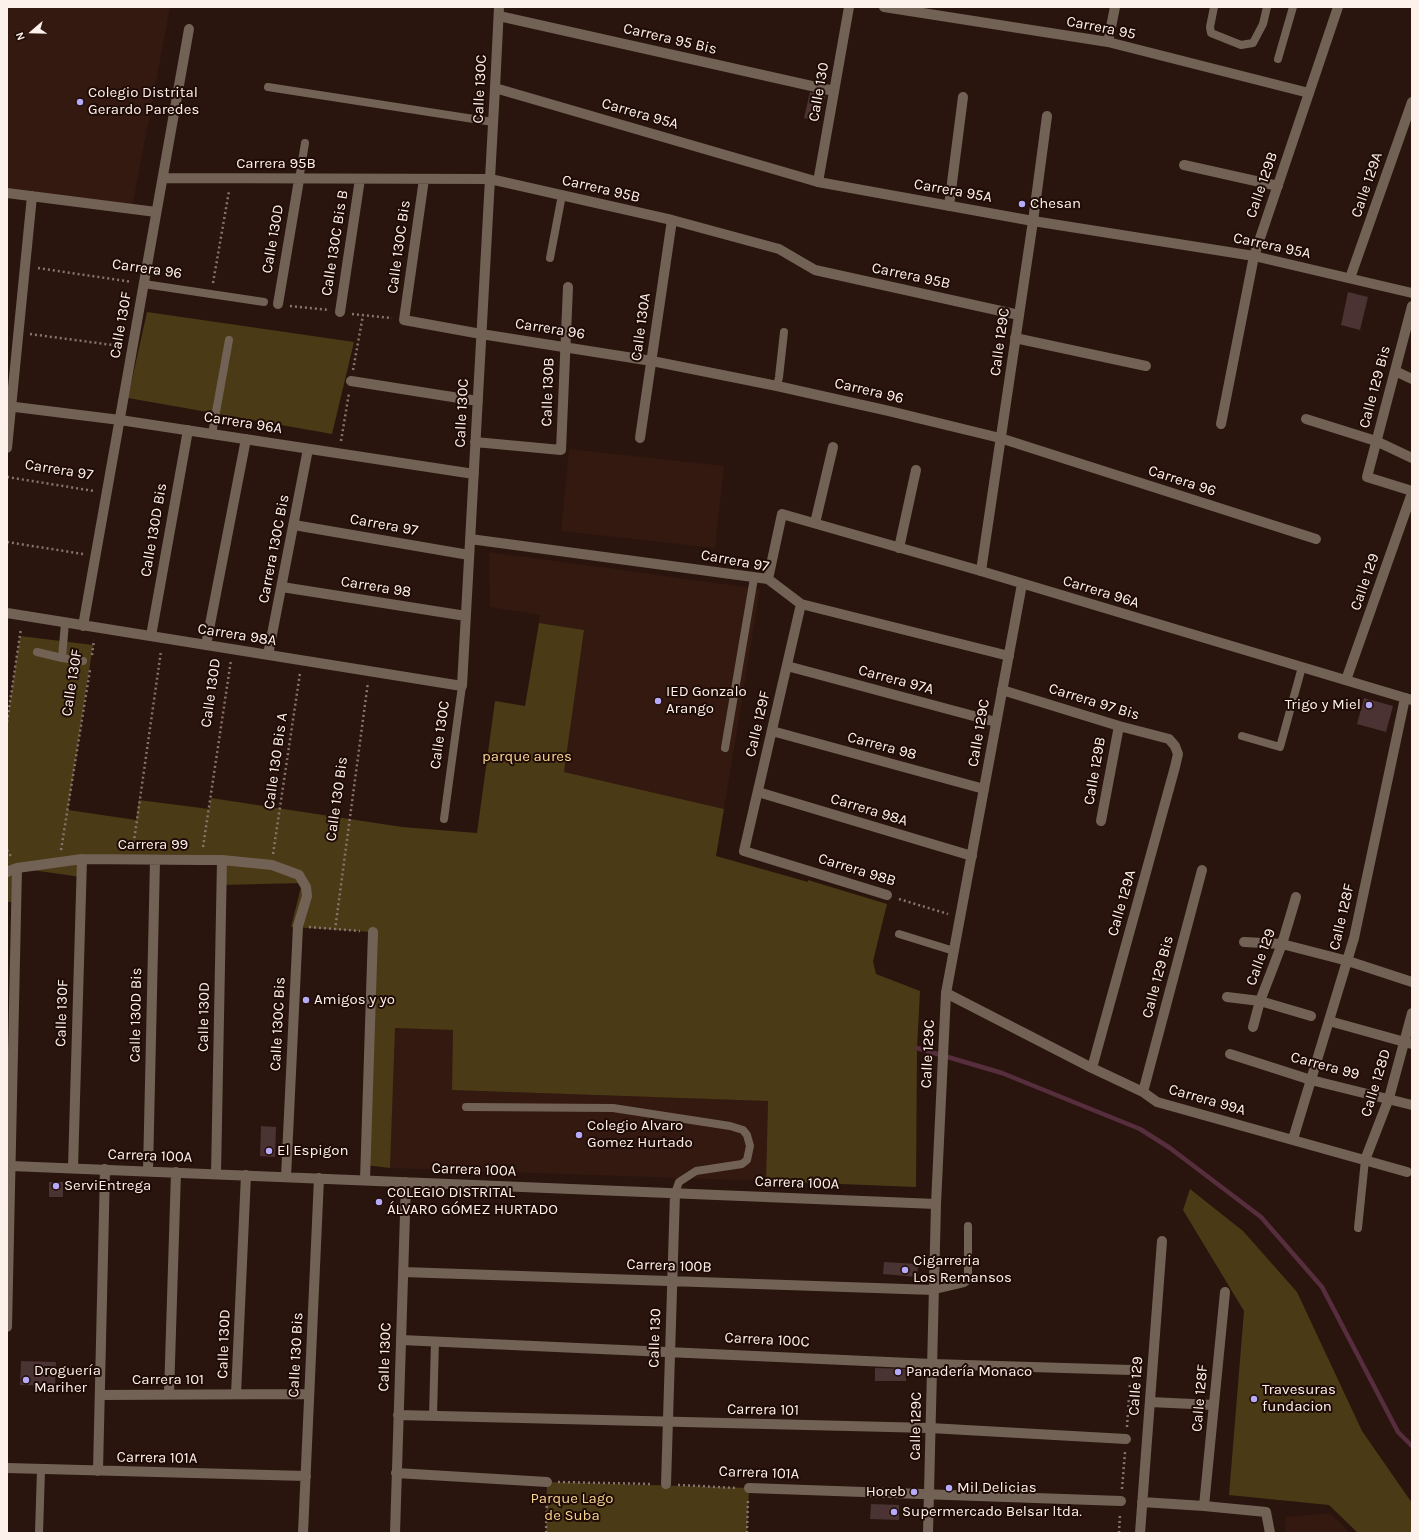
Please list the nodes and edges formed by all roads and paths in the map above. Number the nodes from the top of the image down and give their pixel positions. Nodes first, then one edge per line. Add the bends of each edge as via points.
1 (849, 7) edge
2 (884, 7) edge
3 (1116, 7) edge
4 (1214, 7) edge
5 (1267, 7) edge
6 (1293, 7) edge
7 (1338, 7) edge
8 (499, 12) edge
9 (189, 29) dead end
10 (1108, 42) junction
11 (1278, 59) dead end
12 (268, 87) dead end
13 (495, 88) junction
14 (834, 92) junction
15 (1309, 93) junction
16 (963, 97) dead end
17 (1412, 102) edge
18 (1047, 116) dead end
19 (493, 122) junction
20 (305, 143) dead end
21 (1184, 164) dead end
22 (163, 178) junction
23 (231, 179) junction
24 (360, 179) junction
25 (424, 179) junction
26 (490, 179) junction
27 (299, 180) junction
28 (818, 182) junction
29 (1278, 186) junction
30 (7, 193) edge
31 (562, 195) junction
32 (32, 196) junction
33 (949, 206) junction
34 (156, 212) junction
35 (672, 220) junction
36 (1033, 221) junction
37 (1254, 256) junction
38 (550, 258) dead end
39 (25, 266) junction
40 (1350, 278) junction
41 (144, 284) junction
42 (568, 287) dead end
43 (1412, 293) edge
44 (211, 294) junction
45 (264, 302) dead end
46 (278, 304) dead end
47 (1412, 306) edge
48 (340, 312) dead end
49 (1019, 315) junction
50 (404, 320) joint
51 (19, 332) junction
52 (784, 332) dead end
53 (481, 334) junction
54 (1015, 338) junction
55 (229, 340) dead end
56 (565, 347) junction
57 (132, 348) junction
58 (652, 361) junction
59 (1146, 366) dead end
60 (1395, 371) junction
61 (1412, 380) edge
62 (351, 381) dead end
63 (777, 386) junction
64 (478, 401) junction
65 (9, 406) edge
66 (1306, 419) dead end
67 (120, 420) junction
68 (1221, 424) dead end
69 (188, 430) junction
70 (212, 434) junction
71 (640, 438) dead end
72 (1000, 438) junction
73 (246, 439) junction
74 (1376, 441) junction
75 (475, 442) junction
76 (833, 447) dead end
77 (7, 448) edge
78 (308, 448) junction
79 (1412, 458) edge
80 (916, 470) dead end
81 (474, 474) junction
82 (7, 477) edge
83 (1367, 477) joint
84 (1412, 492) edge
85 (106, 493) junction
86 (815, 523) junction
87 (294, 525) junction
88 (470, 539) junction
89 (1316, 539) dead end
90 (7, 542) edge
91 (899, 548) junction
92 (469, 555) junction
93 (95, 556) junction
94 (980, 571) junction
95 (754, 578) junction
96 (768, 579) junction
97 (1022, 584) junction
98 (282, 587) junction
99 (802, 604) junction
100 (7, 613) edge
101 (23, 616) junction
102 (466, 616) junction
103 (65, 623) junction
104 (83, 626) junction
105 (96, 628) junction
106 (150, 636) junction
107 (163, 638) junction
108 (206, 646) junction
109 (233, 650) junction
110 (37, 652) dead end
111 (268, 655) junction
112 (1009, 656) junction
113 (62, 658) junction
114 (87, 661) joint
115 (301, 661) junction
116 (787, 666) junction
117 (1302, 667) junction
118 (90, 669) dead end
119 (370, 672) junction
120 (1346, 680) junction
121 (462, 686) junction
122 (1002, 690) junction
123 (1408, 699) edge
124 (7, 722) edge
125 (996, 722) junction
126 (1119, 726) junction
127 (772, 731) junction
128 (1242, 736) dead end
129 (1175, 746) joint
130 (725, 748) dead end
131 (984, 789) junction
132 (758, 792) junction
133 (444, 819) dead end
134 (1101, 821) dead end
135 (744, 851) joint
136 (972, 856) junction
137 (82, 859) junction
138 (131, 860) junction
139 (155, 860) junction
140 (201, 860) junction
141 (222, 860) junction
142 (59, 862) junction
143 (272, 865) junction
144 (17, 868) junction
145 (1202, 870) dead end
146 (7, 872) edge
147 (299, 875) joint
148 (887, 895) joint
149 (1296, 896) dead end
150 (960, 918) junction
151 (298, 926) junction
152 (335, 930) junction
153 (373, 932) joint
154 (899, 934) dead end
155 (1244, 942) dead end
156 (1282, 944) junction
157 (954, 952) junction
158 (1348, 961) junction
159 (1412, 982) edge
160 (946, 993) junction
161 (1227, 997) dead end
162 (1260, 1001) junction
163 (1412, 1013) edge
164 (1312, 1016) dead end
165 (1329, 1021) junction
166 (1253, 1027) dead end
167 (1408, 1043) edge
168 (1230, 1054) dead end
169 (1092, 1068) junction
170 (1311, 1080) junction
171 (1144, 1092) junction
172 (1389, 1098) junction
173 (1412, 1105) edge
174 (466, 1107) dead end
175 (1293, 1139) junction
176 (1365, 1160) junction
177 (10, 1166) junction
178 (73, 1168) junction
179 (105, 1169) junction
180 (148, 1171) junction
181 (176, 1172) junction
182 (1407, 1172) dead end
183 (216, 1174) junction
184 (246, 1175) junction
185 (286, 1177) junction
186 (319, 1178) junction
187 (365, 1180) junction
188 (406, 1182) junction
189 (675, 1193) junction
190 (936, 1204) junction
191 (968, 1226) dead end
192 (1358, 1228) dead end
193 (1162, 1241) dead end
194 (8, 1249) edge
195 (403, 1272) junction
196 (672, 1282) junction
197 (934, 1290) junction
198 (1225, 1292) dead end
199 (7, 1327) edge
200 (401, 1340) junction
201 (435, 1341) junction
202 (670, 1351) junction
203 (932, 1364) junction
204 (1131, 1370) dead end
205 (169, 1394) junction
206 (236, 1394) junction
207 (310, 1394) junction
208 (100, 1395) junction
209 (1150, 1402) junction
210 (1214, 1405) junction
211 (398, 1415) junction
212 (433, 1416) junction
213 (668, 1422) junction
214 (930, 1428) junction
215 (1126, 1439) dead end
216 (7, 1468) edge
217 (41, 1470) junction
218 (98, 1471) junction
219 (396, 1473) junction
220 (306, 1476) junction
221 (547, 1482) junction
222 (666, 1484) junction
223 (749, 1488) junction
224 (929, 1494) junction
225 (1122, 1501) dead end
226 (1142, 1502) junction
227 (1204, 1506) junction
228 (39, 1533) edge
229 (303, 1533) edge
230 (395, 1533) edge
231 (546, 1533) edge
232 (747, 1533) edge
233 (928, 1533) edge
234 (1140, 1533) edge
235 (1270, 1533) edge

1 - 14 street, Calle 130
2 - 10 street, Carrera 95
3 - 10 street
4 - 5 lane via 1210,33 1241,45 1253,43 1263,24
6 - 11 lane
7 - 15 street, Calle 129B
8 - 13 street, Calle 130C
8 - 14 street, Carrera 95 Bis
9 - 22 street, Calle 130F
10 - 15 street, Carrera 95
12 - 19 lane
13 - 19 street, Calle 130C
13 - 28 street, Carrera 95A
14 - 28 street, Calle 130
15 - 29 street, Calle 129B
16 - 33 street
17 - 40 street, Calle 129A
18 - 36 street, Calle 129C
19 - 26 street, Calle 130C
20 - 27 lane
21 - 29 street
22 - 23 street, Carrera 95B
22 - 34 street, Calle 130F
23 - 27 street, Carrera 95B
23 - 44 path
24 - 25 street, Carrera 95B
24 - 27 street, Carrera 95B
24 - 48 street, Calle 130C Bis B
25 - 26 street, Carrera 95B
25 - 50 street, Calle 130C Bis
26 - 31 street, Carrera 95B
26 - 53 street, Calle 130C
27 - 46 street, Calle 130D
28 - 33 street, Carrera 95A
29 - 37 street, Calle 129B
30 - 32 street
31 - 35 street, Carrera 95B
31 - 38 lane
32 - 34 street
32 - 39 street
33 - 36 street, Carrera 95A
34 - 41 street, Calle 130F
35 - 49 street, Carrera 95B via 779,249 815,270
35 - 58 street, Calle 130A
36 - 37 street, Carrera 95A
36 - 49 street, Calle 129C
37 - 40 street, Carrera 95A
37 - 68 street, Calle 129B
39 - 41 path, Carrera 96
39 - 51 street
40 - 43 street, Carrera 95A
41 - 44 lane, Carrera 96
41 - 57 street, Calle 130F
42 - 56 street, Calle 130B
44 - 45 lane, Carrera 96
47 - 60 street, Calle 129 Bis
49 - 54 street, Calle 129C
50 - 53 street, Carrera 96
51 - 57 path
51 - 65 street
52 - 63 lane
53 - 56 street, Carrera 96
53 - 64 street, Calle 130C
54 - 59 street
54 - 72 street, Calle 129C
55 - 70 lane
56 - 58 street, Carrera 96
56 - 75 street, Calle 130B via 561,450
57 - 67 street, Calle 130F
58 - 63 street, Carrera 96
58 - 71 street, Calle 130A
60 - 61 street
60 - 74 street, Calle 129 Bis
62 - 64 street
63 - 72 street, Carrera 96
64 - 75 street, Calle 130C
65 - 67 street, Carrera 96A
65 - 77 street
66 - 74 street
67 - 69 street, Carrera 96A
67 - 85 street, Calle 130F
69 - 70 street, Carrera 96A
69 - 106 street, Calle 130D Bis
70 - 73 street, Carrera 96A
72 - 89 street, Carrera 96
72 - 94 street, Calle 129C
73 - 78 street, Carrera 96A
73 - 108 street, Calle 130D
74 - 79 street
74 - 83 street, Calle 129 Bis
75 - 81 street, Calle 130C
76 - 86 street
78 - 81 street, Carrera 96A
78 - 87 street, Carrera 130C Bis
80 - 91 street
81 - 88 street, Calle 130C
82 - 85 path, Carrera 97
83 - 84 street, Calle 129
84 - 120 street, Calle 129
85 - 93 street, Calle 130F
86 - 91 street, Carrera 96A
86 - 96 street, Carrera 96A via 782,514
87 - 92 street, Carrera 97
87 - 98 street, Carrera 130C Bis
88 - 92 street, Calle 130C
88 - 95 street, Carrera 97
90 - 93 path
91 - 94 street, Carrera 96A
92 - 102 street, Calle 130C
93 - 104 street, Calle 130F
94 - 97 street, Carrera 96A
95 - 96 street, Carrera 97
95 - 130 lane
96 - 99 street, Carrera 97
97 - 112 street, Calle 129C
97 - 117 street, Carrera 96A
98 - 102 street, Carrera 98
98 - 111 street, Carrera 130C Bis
99 - 112 street, Carrera 97
99 - 116 street, Calle 129F
100 - 101 street, Carrera 98A
101 - 103 street, Carrera 98A
101 - 124 path
102 - 121 street, Calle 130C
103 - 104 street, Carrera 98A
103 - 113 lane
104 - 105 street, Carrera 98A
105 - 106 street, Carrera 98A
105 - 114 path, Calle 130F
106 - 107 street, Carrera 98A
107 - 108 street, Carrera 98A
107 - 138 path
108 - 109 street, Carrera 98A
109 - 111 street, Carrera 98A
109 - 140 path, Calle 130D
110 - 113 lane
111 - 115 street, Carrera 98A
112 - 122 street, Calle 129C
113 - 114 lane
115 - 119 street, Carrera 98A
115 - 143 path, Calle 130 Bis A
116 - 125 street, Carrera 97A
116 - 127 street, Calle 129F
117 - 120 street, Carrera 96A
117 - 128 lane via 1280,746
118 - 142 path, Calle 130F
119 - 121 street, Carrera 98A
119 - 152 path, Calle 130 Bis
120 - 123 street, Carrera 96A
121 - 133 lane, Calle 130C
122 - 125 street, Calle 129C
122 - 126 street, Carrera 97 Bis
123 - 158 street, Calle 128F
125 - 131 street, Calle 129C
126 - 129 street, Carrera 97 Bis via 1169,738
126 - 134 street, Calle 129B
127 - 131 street, Carrera 98
127 - 132 street, Calle 129F
129 - 169 street, Calle 129A via 1178,754 1175,767
131 - 136 street, Calle 129C
132 - 135 street, Calle 129F
132 - 136 street, Carrera 98A
135 - 148 street, Carrera 98B
136 - 150 street, Calle 129C
137 - 138 street, Carrera 99
137 - 142 street, Carrera 99
137 - 178 street, Calle 130F
138 - 139 street, Carrera 99
139 - 140 street, Carrera 99
139 - 180 street, Calle 130D Bis
140 - 141 street, Carrera 99
141 - 143 street, Carrera 99
141 - 183 street, Calle 130D
142 - 144 street, Carrera 99
143 - 147 street, Carrera 99
144 - 146 street, Carrera 99
144 - 177 street
145 - 171 street, Calle 129 Bis
147 - 151 street, Calle 130C Bis via 306,887 307,896
148 - 150 path, Carrera 98B
149 - 156 street, Calle 129
150 - 157 street, Calle 129C
151 - 152 path
151 - 185 street, Calle 130C Bis
152 - 153 path
153 - 187 street
154 - 157 lane
155 - 156 street
156 - 158 street
156 - 162 street, Calle 129
157 - 160 street, Calle 129C
158 - 159 street
158 - 165 street, Calle 128F
160 - 169 street, Carrera 99A
160 - 190 street, Calle 129C
161 - 162 street
162 - 164 street
162 - 166 street, Calle 129
163 - 167 street, Calle 128D
165 - 167 street
165 - 170 street, Calle 128F
167 - 172 street, Calle 128D
168 - 170 street, Carrera 99
169 - 171 street, Carrera 99A
170 - 172 street, Carrera 99
170 - 175 street, Calle 128F
171 - 175 street, Carrera 99A via 1157,1102
172 - 173 street, Carrera 99
172 - 176 street, Calle 128D
174 - 189 lane via 613,1108 743,1130 750,1146 747,1160 742,1164 696,1171 680,1182
175 - 176 street, Carrera 99A
176 - 182 street, Carrera 99A
176 - 192 lane
177 - 178 street, Carrera 100A
177 - 194 street
178 - 179 street, Carrera 100A
179 - 180 street, Carrera 100A
179 - 208 street
180 - 181 street, Carrera 100A
181 - 183 street, Carrera 100A
181 - 205 street
183 - 184 street, Carrera 100A
184 - 185 street, Carrera 100A
184 - 206 street, Calle 130D
185 - 186 street, Carrera 100A
186 - 187 street, Carrera 100A
186 - 207 street, Calle 130 Bis
187 - 188 street, Carrera 100A
188 - 189 street, Carrera 100A
188 - 195 street, Calle 130C
189 - 190 street, Carrera 100A
189 - 196 street, Calle 130
190 - 197 street, Calle 129C
191 - 197 lane via 968,1280 964,1284
193 - 209 street, Calle 129
194 - 199 street
195 - 196 street, Carrera 100B
195 - 200 street, Calle 130C
196 - 197 street, Carrera 100B
196 - 202 street, Calle 130
197 - 203 street, Calle 129C
198 - 210 street, Calle 128F
200 - 201 street, Carrera 100C
200 - 211 street, Calle 130C
201 - 202 street, Carrera 100C
201 - 212 lane
202 - 203 street, Carrera 100C
202 - 213 street, Calle 130
203 - 204 street, Carrera 100C
203 - 214 street, Calle 129C
205 - 206 street, Carrera 101
205 - 208 street, Carrera 101
206 - 207 street, Carrera 101
207 - 220 street, Calle 130 Bis
208 - 218 street
209 - 210 street
209 - 226 street, Calle 129
210 - 227 street, Calle 128F
211 - 212 street, Carrera 101
211 - 219 street, Calle 130C
212 - 213 street, Carrera 101
213 - 214 street, Carrera 101
213 - 222 street, Calle 130
214 - 215 street, Carrera 101
214 - 224 street, Calle 129C
216 - 217 street, Carrera 101A
217 - 218 street, Carrera 101A
217 - 228 lane
218 - 220 street, Carrera 101A
219 - 221 street
219 - 230 street, Calle 130C
220 - 229 street, Calle 130 Bis
221 - 222 path, Carrera 101A
221 - 231 path
222 - 223 path, Carrera 101A
223 - 224 street, Carrera 101A
223 - 232 path
224 - 225 street, Carrera 101A
224 - 233 street, Calle 129C
226 - 227 street
226 - 234 street, Calle 129
227 - 235 street via 1266,1512

